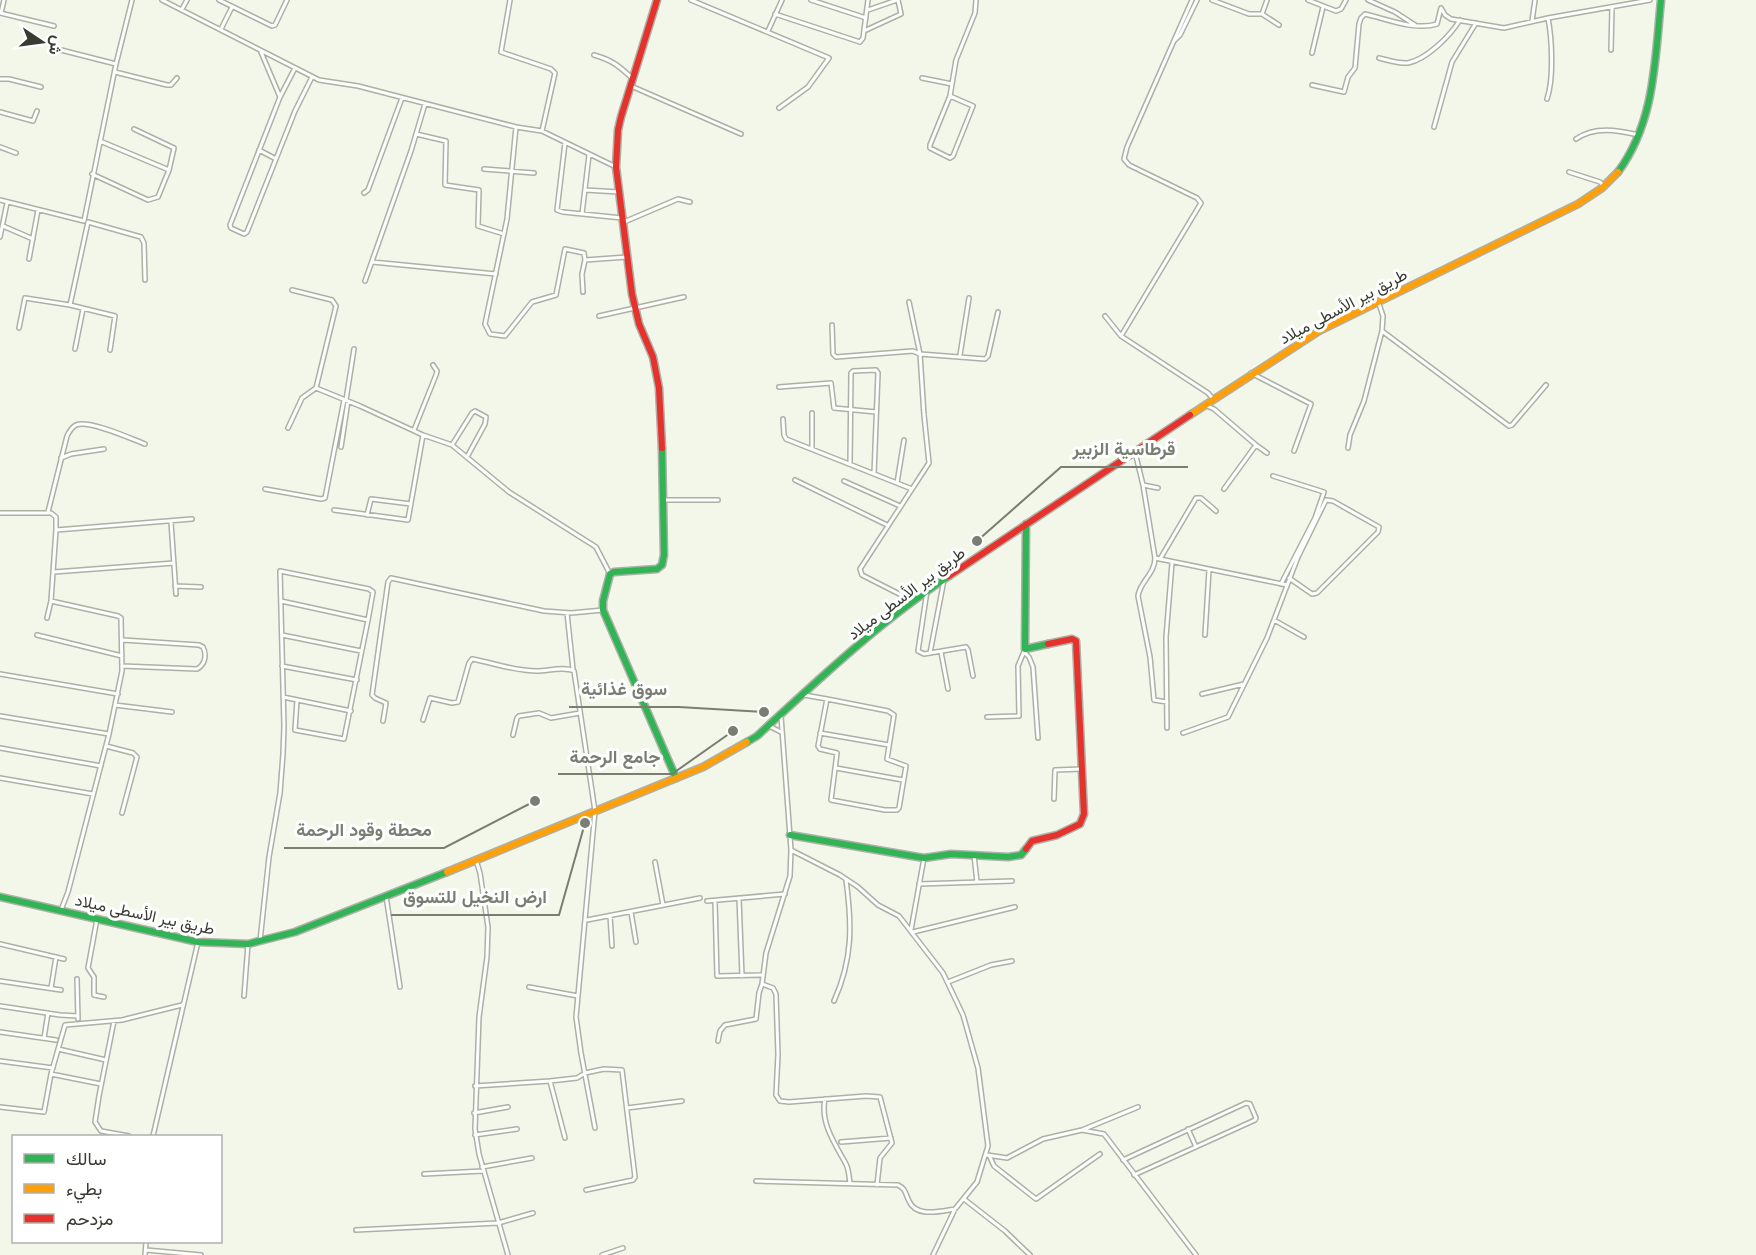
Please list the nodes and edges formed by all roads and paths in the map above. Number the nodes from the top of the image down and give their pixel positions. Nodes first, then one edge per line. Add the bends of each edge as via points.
1 (4, 0) edge
2 (132, 0) edge
3 (162, 0) edge
4 (187, 0) edge
5 (219, 0) edge
6 (287, 0) edge
7 (510, 0) edge
8 (657, 0) edge
9 (691, 0) edge
10 (782, 0) edge
11 (811, 0) edge
12 (868, 0) edge
13 (898, 0) edge
14 (976, 0) edge
15 (1192, 0) edge
16 (1197, 0) edge
17 (1212, 0) edge
18 (1267, 0) edge
19 (1308, 0) edge
20 (1346, 0) edge
21 (1368, 0) edge
22 (1535, 0) edge
23 (1650, 0) edge
24 (1660, 0) edge
25 (232, 7) junction
26 (1323, 7) junction
27 (1612, 7) junction
28 (182, 10) junction
29 (867, 10) junction
30 (1, 13) edge
31 (775, 14) junction
32 (1262, 14) junction
33 (866, 18) junction
34 (1548, 18) junction
35 (1460, 20) junction
36 (1532, 21) junction
37 (1476, 23) junction
38 (1279, 25) dead end
39 (54, 26) dead end
40 (1416, 26) junction
41 (221, 30) junction
42 (864, 31) junction
43 (768, 32) junction
44 (1173, 42) junction
45 (61, 50) dead end
46 (260, 50) junction
47 (1611, 50) dead end
48 (1312, 53) dead end
49 (594, 55) dead end
50 (1379, 58) dead end
51 (116, 64) junction
52 (295, 68) junction
53 (115, 72) junction
54 (312, 77) junction
55 (177, 78) dead end
56 (634, 78) junction
57 (922, 78) dead end
58 (0, 79) edge
59 (952, 84) junction
60 (1312, 85) dead end
61 (631, 86) junction
62 (41, 87) dead end
63 (950, 96) junction
64 (280, 97) junction
65 (402, 98) junction
66 (1547, 99) dead end
67 (425, 104) junction
68 (779, 108) dead end
69 (37, 111) dead end
70 (0, 112) edge
71 (516, 127) junction
72 (1434, 127) dead end
73 (134, 129) dead end
74 (542, 131) junction
75 (416, 134) junction
76 (741, 134) dead end
77 (1641, 136) junction
78 (1576, 139) dead end
79 (100, 141) junction
80 (565, 143) junction
81 (0, 147) edge
82 (259, 150) junction
83 (16, 153) dead end
84 (589, 155) junction
85 (276, 159) junction
86 (616, 167) junction
87 (484, 169) dead end
88 (169, 170) junction
89 (511, 172) junction
90 (1569, 172) dead end
91 (534, 173) dead end
92 (92, 174) junction
93 (1605, 187) junction
94 (585, 190) junction
95 (619, 192) junction
96 (364, 193) dead end
97 (0, 200) edge
98 (690, 202) dead end
99 (7, 203) junction
100 (38, 210) junction
101 (582, 214) junction
102 (624, 220) junction
103 (86, 222) junction
104 (3, 226) junction
105 (504, 234) junction
106 (0, 237) edge
107 (33, 239) junction
108 (628, 257) junction
109 (29, 259) dead end
110 (585, 260) junction
111 (372, 262) junction
112 (496, 274) junction
113 (145, 280) dead end
114 (365, 281) dead end
115 (292, 290) dead end
116 (583, 292) dead end
117 (684, 297) dead end
118 (969, 298) dead end
119 (1378, 301) junction
120 (909, 302) dead end
121 (70, 305) junction
122 (83, 309) junction
123 (635, 310) junction
124 (998, 312) dead end
125 (599, 316) dead end
126 (1105, 316) dead end
127 (832, 325) dead end
128 (19, 328) dead end
129 (1382, 331) junction
130 (1121, 336) junction
131 (75, 349) dead end
132 (354, 349) dead end
133 (110, 350) dead end
134 (921, 354) junction
135 (960, 356) junction
136 (433, 365) dead end
137 (1251, 373) junction
138 (1546, 385) dead end
139 (779, 387) dead end
140 (316, 388) junction
141 (1213, 399) junction
142 (346, 400) junction
143 (1204, 405) junction
144 (850, 410) junction
145 (876, 412) junction
146 (812, 413) dead end
147 (783, 419) dead end
148 (288, 428) dead end
149 (414, 430) junction
150 (423, 435) junction
151 (904, 440) dead end
152 (146, 444) dead end
153 (452, 445) junction
154 (1256, 445) junction
155 (341, 447) dead end
156 (812, 448) junction
157 (1348, 448) dead end
158 (104, 450) dead end
159 (1294, 451) dead end
160 (1135, 452) junction
161 (1267, 453) dead end
162 (466, 457) junction
163 (61, 458) junction
164 (850, 464) junction
165 (874, 474) junction
166 (1273, 476) dead end
167 (795, 480) dead end
168 (844, 481) dead end
169 (897, 483) junction
170 (1143, 485) junction
171 (1158, 488) dead end
172 (265, 489) dead end
173 (912, 489) junction
174 (1224, 489) dead end
175 (663, 500) junction
176 (718, 500) dead end
177 (411, 504) junction
178 (900, 506) junction
179 (334, 510) dead end
180 (1216, 511) dead end
181 (48, 512) junction
182 (0, 513) edge
183 (367, 515) junction
184 (192, 519) dead end
185 (171, 522) junction
186 (1026, 524) junction
187 (887, 525) junction
188 (56, 530) junction
189 (1158, 559) junction
190 (174, 563) junction
191 (1172, 563) junction
192 (1209, 570) junction
193 (54, 572) junction
194 (610, 574) junction
195 (945, 578) junction
196 (1289, 578) junction
197 (1281, 584) junction
198 (1287, 585) junction
199 (176, 586) junction
200 (201, 587) dead end
201 (927, 590) junction
202 (176, 594) dead end
203 (51, 601) junction
204 (281, 601) junction
205 (912, 601) junction
206 (603, 610) junction
207 (567, 613) junction
208 (47, 618) dead end
209 (368, 620) junction
210 (1274, 620) junction
211 (37, 635) dead end
212 (282, 635) junction
213 (1205, 635) dead end
214 (1304, 637) dead end
215 (123, 640) junction
216 (361, 651) junction
217 (1024, 651) junction
218 (941, 652) junction
219 (929, 654) junction
220 (122, 656) junction
221 (122, 666) junction
222 (282, 666) junction
223 (574, 671) junction
224 (0, 674) edge
225 (972, 676) dead end
226 (357, 680) junction
227 (1244, 684) junction
228 (948, 689) dead end
229 (118, 694) junction
230 (1202, 694) dead end
231 (802, 695) junction
232 (283, 697) junction
233 (827, 699) junction
234 (297, 700) junction
235 (1167, 702) junction
236 (116, 705) junction
237 (351, 711) junction
238 (172, 712) dead end
239 (580, 713) junction
240 (0, 716) edge
241 (781, 716) junction
242 (987, 717) dead end
243 (423, 720) dead end
244 (383, 721) dead end
245 (770, 726) junction
246 (1167, 728) dead end
247 (781, 732) junction
248 (820, 733) junction
249 (1183, 733) dead end
250 (109, 734) junction
251 (513, 735) dead end
252 (1038, 738) dead end
253 (889, 745) junction
254 (106, 746) junction
255 (0, 748) edge
256 (101, 766) junction
257 (836, 768) junction
258 (1082, 769) junction
259 (0, 778) edge
260 (676, 778) junction
261 (903, 780) junction
262 (93, 794) junction
263 (1054, 799) dead end
264 (595, 811) junction
265 (122, 813) dead end
266 (790, 835) junction
267 (791, 850) junction
268 (974, 855) junction
269 (924, 858) junction
270 (476, 860) junction
271 (655, 862) dead end
272 (846, 880) junction
273 (1012, 881) dead end
274 (977, 882) junction
275 (919, 884) junction
276 (785, 894) junction
277 (386, 896) junction
278 (0, 897) edge
279 (700, 898) dead end
280 (739, 898) junction
281 (707, 901) dead end
282 (715, 901) junction
283 (663, 906) junction
284 (1015, 908) dead end
285 (61, 910) junction
286 (632, 912) junction
287 (610, 916) junction
288 (97, 919) junction
289 (586, 921) junction
290 (912, 931) junction
291 (198, 942) junction
292 (260, 942) junction
293 (636, 942) dead end
294 (0, 944) edge
295 (248, 944) junction
296 (612, 946) dead end
297 (56, 957) junction
298 (64, 959) dead end
299 (1012, 961) dead end
300 (762, 975) junction
301 (742, 976) junction
302 (77, 979) dead end
303 (0, 981) edge
304 (948, 982) junction
305 (762, 984) junction
306 (400, 987) dead end
307 (529, 987) dead end
308 (51, 988) junction
309 (61, 990) dead end
310 (244, 996) dead end
311 (578, 996) junction
312 (104, 997) dead end
313 (834, 1001) dead end
314 (182, 1005) junction
315 (0, 1006) edge
316 (48, 1013) junction
317 (114, 1021) junction
318 (0, 1032) edge
319 (44, 1039) junction
320 (56, 1040) dead end
321 (717, 1041) dead end
322 (58, 1049) junction
323 (0, 1060) edge
324 (106, 1060) junction
325 (53, 1068) junction
326 (585, 1073) junction
327 (51, 1074) junction
328 (550, 1081) junction
329 (101, 1084) junction
330 (475, 1086) junction
331 (825, 1099) junction
332 (682, 1101) dead end
333 (0, 1107) edge
334 (508, 1107) dead end
335 (1138, 1107) dead end
336 (627, 1108) junction
337 (474, 1113) junction
338 (596, 1128) dead end
339 (518, 1129) dead end
340 (1188, 1129) junction
341 (1082, 1130) junction
342 (120, 1135) edge
343 (153, 1135) edge
344 (475, 1135) junction
345 (565, 1138) dead end
346 (891, 1138) junction
347 (842, 1142) dead end
348 (1197, 1147) junction
349 (1100, 1154) dead end
350 (988, 1155) junction
351 (532, 1158) dead end
352 (1123, 1160) junction
353 (482, 1169) junction
354 (424, 1174) dead end
355 (1134, 1175) junction
356 (756, 1180) dead end
357 (850, 1183) junction
358 (877, 1185) junction
359 (586, 1190) dead end
360 (964, 1199) junction
361 (955, 1209) junction
362 (533, 1213) dead end
363 (498, 1223) junction
364 (356, 1230) dead end
365 (146, 1243) edge
366 (623, 1248) dead end
367 (146, 1250) junction
368 (145, 1255) edge
369 (201, 1255) edge
370 (508, 1255) edge
371 (602, 1255) edge
372 (933, 1255) edge
373 (1030, 1255) edge
374 (1196, 1255) edge

1 - 30 street
2 - 51 street
3 - 28 street
4 - 28 street
5 - 25 street
6 - 25 street via 272,26
7 - 74 street via 501,52 555,73
8 - 56 main road
9 - 43 street
10 - 31 street
11 - 33 street
12 - 29 street
13 - 29 street
13 - 42 street via 901,14
14 - 59 street
15 - 44 street
16 - 44 street
17 - 32 street via 1249,14
18 - 32 street
19 - 26 street
20 - 26 street via 1339,11
21 - 40 street
22 - 36 street
23 - 27 street
24 - 77 main road, طريق بير الأسطى ميلاد
25 - 41 street
26 - 48 street
27 - 34 street
27 - 47 street
28 - 41 street
29 - 33 street
30 - 39 street
31 - 42 street via 858,42
31 - 43 street
32 - 38 street
33 - 42 street
34 - 36 street
34 - 66 street
35 - 37 street
35 - 40 street via 1445,15 1441,8 1437,24
35 - 50 street via 1448,37 1412,61
36 - 37 street via 1504,28
37 - 72 street via 1452,62
40 - 60 street via 1363,15 1355,68 1344,92
41 - 46 street
43 - 68 street via 829,58 808,87
44 - 130 street via 1124,159 1197,198 1201,204
45 - 51 street
46 - 52 street
46 - 64 street
49 - 56 street via 604,57
51 - 53 street
52 - 54 street
52 - 64 street
53 - 55 street via 167,85
53 - 79 street
54 - 65 street
54 - 85 street
56 - 61 main road
57 - 59 street
58 - 62 street
59 - 63 street
61 - 76 street
61 - 86 main road via 618,130
63 - 63 street via 930,147 950,158 973,106
64 - 82 street
65 - 67 street
65 - 96 street
67 - 71 street
67 - 75 street
69 - 70 street via 33,121
71 - 74 street
71 - 89 street
73 - 88 street via 174,148
74 - 80 street
75 - 105 street via 446,141 445,185 479,190 478,226
75 - 111 street
77 - 78 street via 1593,131
77 - 93 main road, طريق بير الأسطى ميلاد
79 - 88 street
79 - 92 street
80 - 84 street
80 - 101 street via 557,210
81 - 83 street
82 - 85 street
82 - 85 street via 231,228 247,232
84 - 86 street
84 - 94 street
86 - 95 main road
87 - 89 street
88 - 92 street via 159,194 150,200
89 - 91 street
89 - 105 street
90 - 93 street
92 - 103 street
93 - 119 main road, طريق بير الأسطى ميلاد via 1578,204
94 - 95 street
94 - 101 street
95 - 102 main road
97 - 99 street
98 - 102 street via 678,199
99 - 100 street
99 - 104 street
100 - 103 street
100 - 107 street
101 - 102 street
102 - 108 main road
103 - 113 street via 141,237
103 - 121 street
104 - 106 street
104 - 107 street
105 - 112 street
107 - 109 street
108 - 110 street
108 - 123 main road
110 - 112 street via 582,251 565,249 556,295 532,302 505,336 490,334 485,324
110 - 116 street
111 - 112 street
111 - 114 street
115 - 140 street via 336,303
117 - 123 street
118 - 135 street
119 - 129 street
119 - 137 main road, طريق بير الأسطى ميلاد via 1319,331
120 - 134 street
121 - 122 street
121 - 128 street via 26,298
122 - 131 street
122 - 133 street via 115,316
123 - 125 street
123 - 175 main road via 653,357 659,388
124 - 135 street via 987,358
126 - 130 street
127 - 134 street via 832,354 836,357 913,351
129 - 138 street via 1509,426
129 - 157 street
130 - 141 street
132 - 142 street
134 - 135 street
134 - 173 street via 930,461
136 - 149 street via 436,375
137 - 141 main road, طريق بير الأسطى ميلاد
137 - 159 street via 1311,404
139 - 144 street via 831,383 833,406
140 - 142 street
140 - 148 street via 302,398
141 - 143 main road, طريق بير الأسطى ميلاد
142 - 149 street
142 - 155 street
142 - 172 street via 325,498
143 - 154 street
143 - 160 main road, طريق بير الأسطى ميلاد
144 - 145 street
144 - 145 street via 851,371 876,370
144 - 164 street
145 - 165 street
146 - 156 street
147 - 156 street via 784,437
149 - 150 street
150 - 153 street
150 - 177 street
151 - 169 street
152 - 163 street via 78,424 67,436
153 - 162 street
153 - 162 street via 472,412 486,417
154 - 161 street
154 - 174 street
156 - 164 street
158 - 163 street
160 - 170 street
160 - 186 main road, طريق بير الأسطى ميلاد
162 - 194 street via 509,492 596,547
163 - 181 street
164 - 165 street
165 - 169 street
166 - 197 street via 1324,492
167 - 187 street
168 - 178 street
169 - 173 street
170 - 171 street
170 - 189 street
173 - 178 street
175 - 176 street
175 - 194 main road via 662,565
177 - 183 street via 371,499
177 - 183 street via 406,521
178 - 187 street
179 - 183 street
180 - 189 street via 1196,498
181 - 182 street
181 - 188 street via 56,515
184 - 185 street
185 - 188 street
185 - 190 street
186 - 195 main road, طريق بير الأسطى ميلاد
186 - 217 main road
187 - 205 street via 860,572
188 - 193 street
189 - 191 street
189 - 235 street via 1138,596 1154,700
190 - 193 street
190 - 199 street
191 - 192 street
191 - 235 street via 1166,637
192 - 197 street
192 - 213 street
193 - 203 street
194 - 206 main road
195 - 201 main road, طريق بير الأسطى ميلاد
195 - 219 street
196 - 196 street via 1326,500 1379,527 1317,593 1312,594
196 - 198 street
197 - 198 street
198 - 210 street
199 - 200 street
199 - 202 street
201 - 205 main road, طريق بير الأسطى ميلاد
201 - 219 street via 918,649
203 - 208 street
203 - 215 street via 118,616 123,621
204 - 209 street
204 - 209 street via 280,570 369,589 373,592
204 - 212 street
205 - 231 main road, طريق بير الأسطى ميلاد
206 - 207 street
206 - 260 main road
207 - 223 street
207 - 244 street via 516,606 391,578 372,695 386,703
209 - 216 street
210 - 214 street
210 - 227 street
211 - 220 street
212 - 216 street
212 - 222 street
215 - 220 street
215 - 221 street via 197,645 205,652 203,664 197,669
216 - 226 street
217 - 242 street via 1018,666 1019,716
217 - 252 street via 1033,667
217 - 258 main road via 1076,641
218 - 219 street
218 - 225 street via 966,648
218 - 228 street
220 - 221 street
221 - 229 street
222 - 226 street
222 - 232 street
223 - 239 street
223 - 243 street via 516,670 472,660 458,702 430,698
224 - 229 street
226 - 237 street
227 - 230 street
227 - 249 street via 1227,718
229 - 236 street
231 - 233 street
231 - 241 main road, طريق بير الأسطى ميلاد
232 - 234 street
232 - 292 street via 281,780
233 - 248 street
233 - 253 street via 893,713
234 - 237 street
234 - 237 street via 297,731 343,739
235 - 246 street
236 - 238 street
236 - 250 street
239 - 251 street via 551,718 539,713 519,716
239 - 264 street
240 - 250 street
241 - 245 main road, طريق بير الأسطى ميلاد
241 - 247 street
245 - 247 street
245 - 260 main road, طريق بير الأسطى ميلاد via 731,752
247 - 266 street
248 - 253 street
248 - 257 street via 818,747 837,753
250 - 254 street
253 - 261 street via 887,760 905,765
254 - 256 street
254 - 265 street via 136,757
255 - 256 street
256 - 262 street
257 - 261 street
257 - 261 street via 830,798 834,801 897,810
258 - 263 street via 1055,770
258 - 268 main road via 1084,814 1080,824 1032,841 1021,855
259 - 262 street
260 - 264 main road, طريق بير الأسطى ميلاد
262 - 285 street
264 - 270 main road, طريق بير الأسطى ميلاد
264 - 289 street
266 - 267 street
266 - 269 main road
267 - 272 street
267 - 276 street
268 - 269 main road
268 - 274 street
269 - 275 street
270 - 277 main road, طريق بير الأسطى ميلاد
270 - 330 street via 488,927 488,957
271 - 283 street
272 - 290 street via 878,905 896,913
272 - 313 street via 848,958
273 - 274 street
274 - 275 street
275 - 290 street
276 - 280 street
276 - 300 street
277 - 292 main road, طريق بير الأسطى ميلاد
277 - 306 street
278 - 285 main road, طريق بير الأسطى ميلاد
279 - 283 street
280 - 282 street
280 - 301 street
281 - 282 street
282 - 301 street via 717,976
283 - 286 street
284 - 290 street
285 - 288 main road, طريق بير الأسطى ميلاد
286 - 287 street
286 - 293 street
287 - 289 street
287 - 296 street
288 - 291 main road, طريق بير الأسطى ميلاد
288 - 312 street via 88,968 94,977 94,995
289 - 311 street
290 - 304 street
291 - 295 main road, طريق بير الأسطى ميلاد
291 - 314 street
292 - 295 main road, طريق بير الأسطى ميلاد
294 - 297 street
295 - 310 street
297 - 298 street
297 - 308 street
299 - 304 street
300 - 301 street
300 - 305 street
302 - 316 street via 78,1017
303 - 308 street
304 - 350 street via 963,1015 978,1068
305 - 321 street via 756,1019 725,1025
305 - 331 street via 776,991 777,1099
307 - 311 street
308 - 309 street
311 - 326 street via 578,1033
314 - 317 street
314 - 343 street
315 - 316 street
316 - 319 street
317 - 322 street via 65,1025
317 - 324 street
318 - 319 street
319 - 320 street
322 - 324 street
322 - 325 street
323 - 325 street
324 - 329 street
325 - 327 street
326 - 328 street via 577,1078
326 - 336 street via 622,1070
326 - 338 street
327 - 329 street
327 - 333 street via 43,1113
328 - 330 street
328 - 345 street
329 - 342 street via 97,1127
330 - 337 street
331 - 346 street via 880,1097
331 - 357 street via 827,1127 846,1164
332 - 336 street
334 - 337 street
335 - 341 street
336 - 359 street via 635,1178
337 - 344 street
339 - 344 street
340 - 348 street
340 - 348 street via 1250,1104 1255,1120
340 - 352 street
341 - 350 street via 1043,1139 1007,1158
341 - 352 street via 1103,1133
344 - 353 street
346 - 347 street
346 - 358 street via 892,1145 879,1162
348 - 355 street
349 - 350 street via 1036,1199 994,1166
350 - 360 street via 977,1182
351 - 353 street
352 - 355 street
353 - 354 street
353 - 363 street
355 - 374 street
356 - 357 street
357 - 358 street
358 - 361 street via 902,1186 909,1203 917,1210
360 - 361 street
360 - 373 street
361 - 372 street
362 - 363 street
363 - 364 street
363 - 370 street
365 - 367 street
366 - 371 street
367 - 368 street
367 - 369 street

